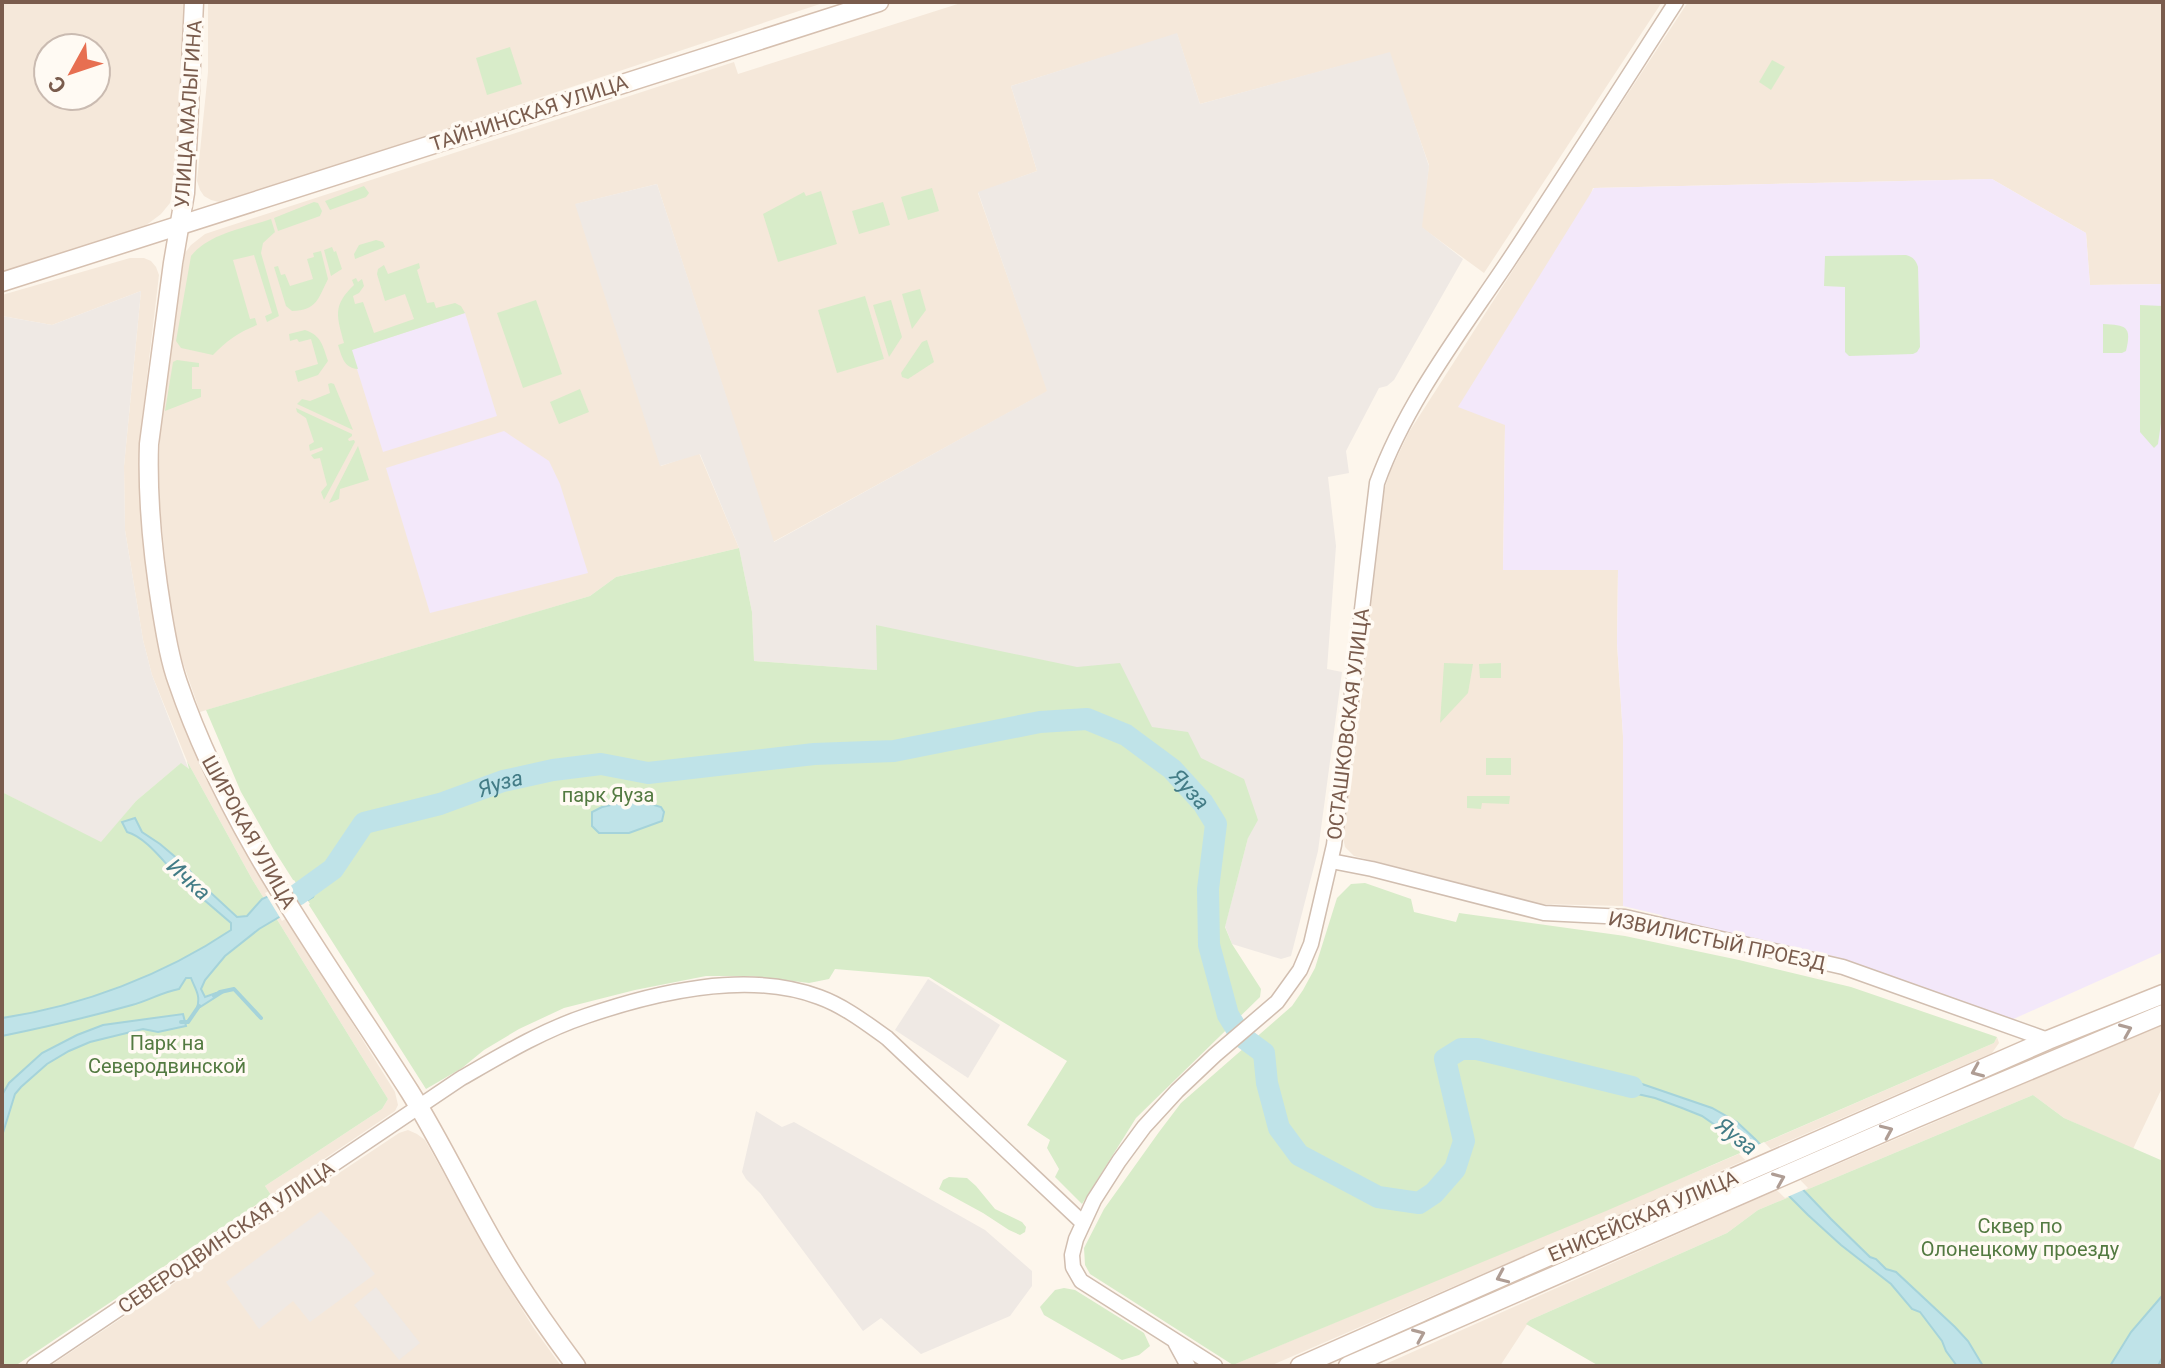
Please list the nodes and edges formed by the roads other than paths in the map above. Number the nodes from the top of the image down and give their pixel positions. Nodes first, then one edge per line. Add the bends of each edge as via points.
1 (194, 2) edge
2 (879, 2) edge
3 (1676, 2) edge
4 (180, 226) junction
5 (2, 282) edge
6 (1331, 861) junction
7 (2163, 994) edge
8 (2163, 1014) edge
9 (2048, 1040) junction
10 (418, 1106) junction
11 (1083, 1223) junction
12 (1173, 1340) junction
13 (34, 1366) edge
14 (576, 1366) edge
15 (1188, 1366) edge
16 (1215, 1366) edge
17 (1300, 1366) edge
18 (1348, 1366) edge

1 - 4 main road, УЛИЦА МАЛЫГИНА
2 - 4 main road, ТАЙНИНСКАЯ УЛИЦА
3 - 6 street, ОСТАШКОВСКАЯ УЛИЦА via 1428,382 1385,460 1377,483
4 - 5 main road, ТАЙНИНСКАЯ УЛИЦА
4 - 10 main road, ШИРОКАЯ УЛИЦА via 148,473 157,583 177,680 213,770 264,864
6 - 9 street, ИЗВИЛИСТЫЙ ПРОЕЗД via 1544,913 1625,917 1843,967
6 - 11 street, ОСТАШКОВСКАЯ УЛИЦА via 1311,944 1289,988 1144,1127
7 - 9 main road, ЕНИСЕЙСКАЯ УЛИЦА
18 -> 8 main road, ЕНИСЕЙСКАЯ УЛИЦА
9 -> 17 main road, ЕНИСЕЙСКАЯ УЛИЦА
10 - 11 street, СЕВЕРОДВИНСКАЯ УЛИЦА via 523,1044 584,1016 700,987 754,984 797,990 855,1015 887,1038
10 - 13 street, СЕВЕРОДВИНСКАЯ УЛИЦА
10 - 14 main road, ШИРОКАЯ УЛИЦА via 517,1282
11 - 12 street, ОСТАШКОВСКАЯ УЛИЦА via 1072,1255 1081,1281
12 - 15 street
12 - 16 street, ОСТАШКОВСКАЯ УЛИЦА

